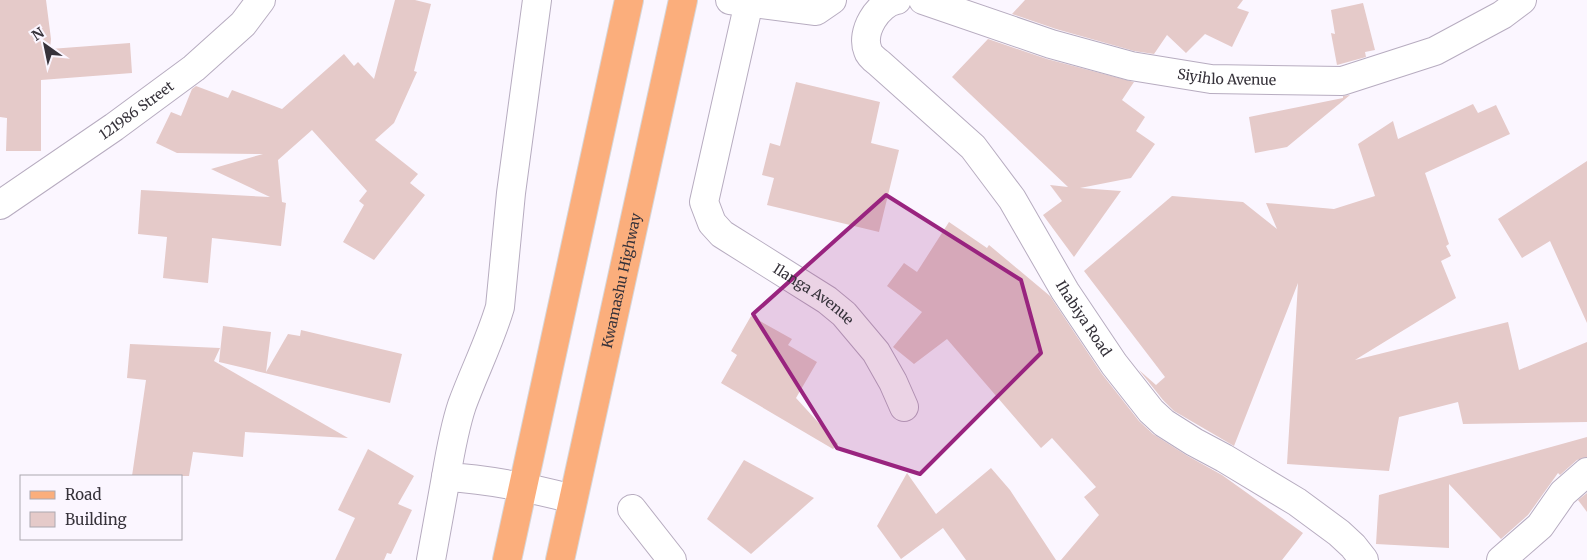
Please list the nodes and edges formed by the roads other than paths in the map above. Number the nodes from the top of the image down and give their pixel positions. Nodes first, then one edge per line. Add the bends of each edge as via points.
1 (261, 0) edge
2 (537, 0) edge
3 (628, 0) edge
4 (683, 0) edge
5 (832, 0) edge
6 (897, 0) edge
7 (923, 0) edge
8 (1522, 0) edge
9 (740, 1) edge
10 (0, 206) edge
11 (904, 407) dead end
12 (1587, 472) edge
13 (446, 477) junction
14 (524, 486) junction
15 (573, 499) junction
16 (632, 509) dead end
17 (431, 560) edge
18 (507, 560) edge
19 (560, 560) edge
20 (672, 560) edge
21 (1364, 560) edge
22 (1501, 560) edge

1 - 10 street, 121986 Street via 243,24 194,68
2 - 13 street via 511,193 501,302 462,405
3 - 14 main road
4 - 15 main road, Kwamashu Highway
5 - 9 street via 816,11
6 - 21 street, Ihabiya Road via 881,8 870,23 868,51 973,147 1012,199 1065,291 1109,357 1151,411 1194,442 1297,502 1339,533
7 - 8 street, Siyihlo Avenue via 1051,44 1131,66 1211,79 1335,81 1362,76 1435,51 1502,15
9 - 11 street, Ilanga Avenue via 704,202 712,222 722,234 844,314 876,352
12 - 22 street via 1564,493 1540,526
13 - 14 street
13 - 17 street
14 - 15 street
14 - 18 main road
15 - 19 main road, Kwamashu Highway
16 - 20 street

